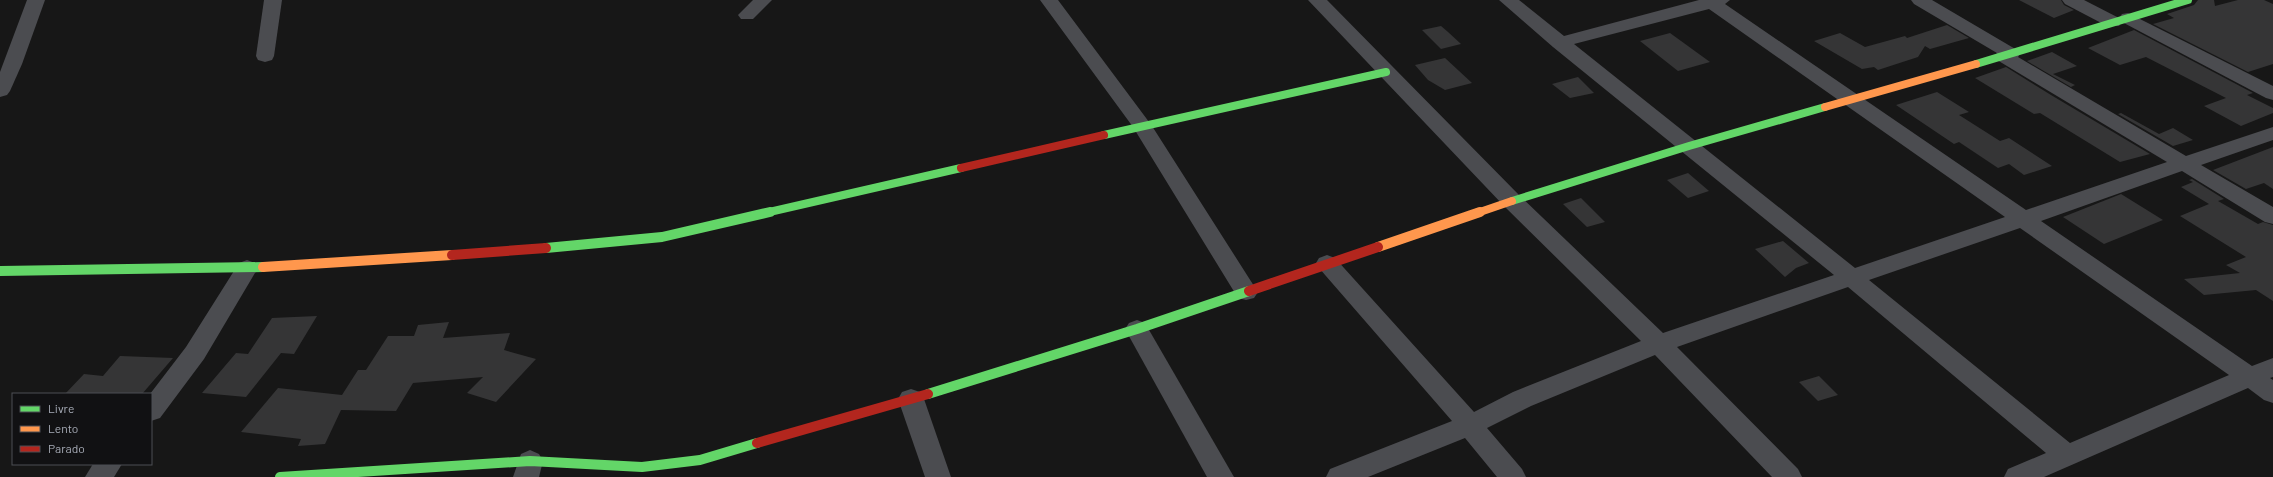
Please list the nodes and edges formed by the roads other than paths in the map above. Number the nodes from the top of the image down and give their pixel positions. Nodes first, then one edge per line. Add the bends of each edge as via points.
1 (36, 0) edge
2 (273, 0) edge
3 (763, 0) edge
4 (1049, 0) edge
5 (1317, 0) edge
6 (1508, 0) edge
7 (1920, 0) edge
8 (2071, 0) edge
9 (2188, 0) edge
10 (1714, 1) edge
11 (747, 15) dead end
12 (2121, 20) junction
13 (1559, 42) junction
14 (2008, 54) junction
15 (265, 56) dead end
16 (1386, 72) junction
17 (1, 85) edge
18 (2273, 94) edge
19 (1851, 99) junction
20 (1142, 126) junction
21 (2273, 133) edge
22 (1689, 146) junction
23 (2184, 164) junction
24 (1512, 201) junction
25 (2273, 217) edge
26 (2024, 219) junction
27 (1327, 263) junction
28 (247, 268) junction
29 (0, 271) edge
30 (1853, 279) junction
31 (1246, 292) junction
32 (1137, 328) junction
33 (1659, 344) junction
34 (2262, 372) edge
35 (2273, 392) edge
36 (911, 399) junction
37 (152, 410) edge
38 (1470, 425) junction
39 (2066, 455) junction
40 (107, 465) edge
41 (528, 469) edge
42 (98, 477) edge
43 (280, 477) edge
44 (938, 477) edge
45 (1221, 477) edge
46 (1339, 477) edge
47 (1513, 477) edge
48 (1789, 477) edge
49 (2017, 477) edge

1 - 17 street via 13,64
2 - 15 street
3 - 11 street
4 - 20 street
5 - 16 street
6 - 13 street
7 - 14 street
8 - 12 street
9 - 12 street
10 - 13 street
10 - 19 street
12 - 14 street
12 - 18 street
13 - 22 street
14 - 19 street
14 - 23 street
16 - 20 street
16 - 24 street
19 - 22 street
19 - 26 street
20 - 28 street via 662,236 536,249
20 - 31 street
21 - 23 street
22 - 24 street
22 - 30 street
23 - 25 street
23 - 26 street
24 - 27 street
24 - 33 street
26 - 30 street
26 - 34 street
27 - 31 street
27 - 38 street
28 - 29 street
28 - 37 street via 195,354
30 - 33 street
30 - 39 street
31 - 32 street
32 - 36 street
32 - 45 street
33 - 38 street via 1522,399
33 - 48 street
34 - 35 street
34 - 39 street
36 - 41 street via 700,460 642,467
36 - 44 street
38 - 46 street
38 - 47 street
39 - 49 street
40 - 42 street
41 - 43 street

